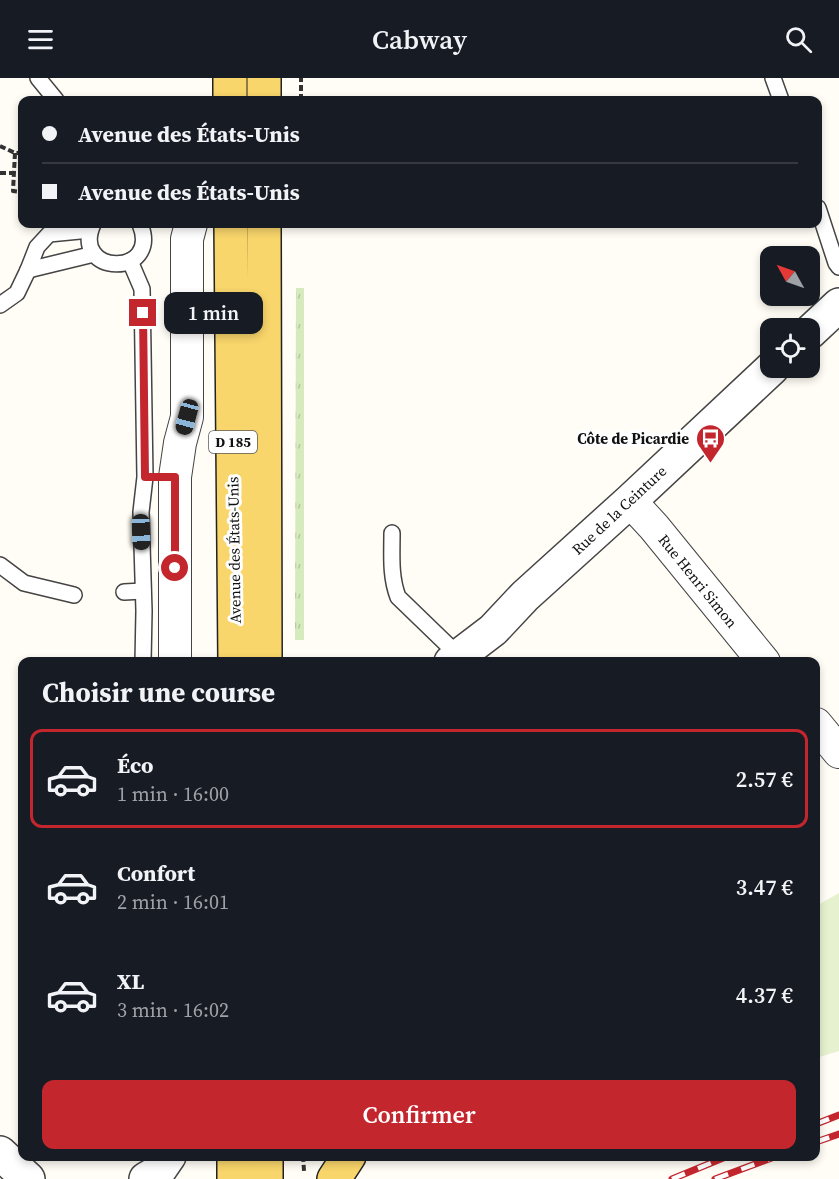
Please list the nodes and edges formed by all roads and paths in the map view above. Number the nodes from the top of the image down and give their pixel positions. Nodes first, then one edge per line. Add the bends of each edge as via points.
1 (38, 78) edge
2 (264, 78) edge
3 (302, 78) edge
4 (773, 78) edge
5 (53, 96) edge
6 (264, 96) edge
7 (301, 96) edge
8 (780, 96) edge
9 (0, 146) edge
10 (15, 153) joint
11 (0, 173) edge
12 (14, 173) junction
13 (18, 192) edge
14 (822, 220) edge
15 (86, 228) edge
16 (92, 228) edge
17 (142, 228) edge
18 (190, 228) edge
19 (231, 228) edge
20 (264, 228) edge
21 (94, 254) junction
22 (130, 261) junction
23 (839, 267) edge
24 (28, 270) junction
25 (0, 305) edge
26 (839, 305) edge
27 (820, 323) edge
28 (761, 378) edge
29 (160, 477) junction
30 (630, 501) junction
31 (392, 533) dead end
32 (0, 566) edge
33 (143, 591) junction
34 (124, 592) dead end
35 (74, 595) dead end
36 (144, 657) edge
37 (175, 657) edge
38 (235, 657) edge
39 (265, 657) edge
40 (461, 657) edge
41 (465, 657) edge
42 (760, 657) edge
43 (820, 729) edge
44 (839, 752) edge
45 (166, 1161) edge
46 (176, 1161) edge
47 (234, 1161) edge
48 (266, 1161) edge
49 (346, 1161) edge
50 (146, 1179) edge
51 (185, 1179) edge
52 (234, 1179) edge
53 (266, 1179) edge
54 (334, 1179) edge

1 - 5 lane
2 - 6 main road
3 - 7 path
4 - 8 lane
9 - 10 path
10 - 12 path
11 - 12 path
12 - 13 path via 13,191
14 - 23 lane
15 - 24 lane via 49,234 37,247
16 - 21 lane via 89,238
17 - 22 lane via 144,243
18 - 29 street via 187,417 180,443
19 - 38 main road, Avenue des États-Unis / D 185
20 - 39 main road, Avenue des États-Unis / D 185
21 - 22 lane via 111,264
21 - 24 lane
22 - 29 lane via 142,290
24 - 25 lane via 17,293
26 - 27 street
28 - 30 street, Rue de la Ceinture
29 - 33 lane via 141,512
29 - 37 street
30 - 41 street, Rue de la Ceinture via 525,596
30 - 42 street, Rue Henri Simon
31 - 40 lane via 392,573 398,597
32 - 35 lane via 24,582
33 - 34 lane
33 - 36 lane
43 - 44 street
45 - 50 street
46 - 51 street
47 - 52 main road
48 - 53 main road
49 - 54 main road

